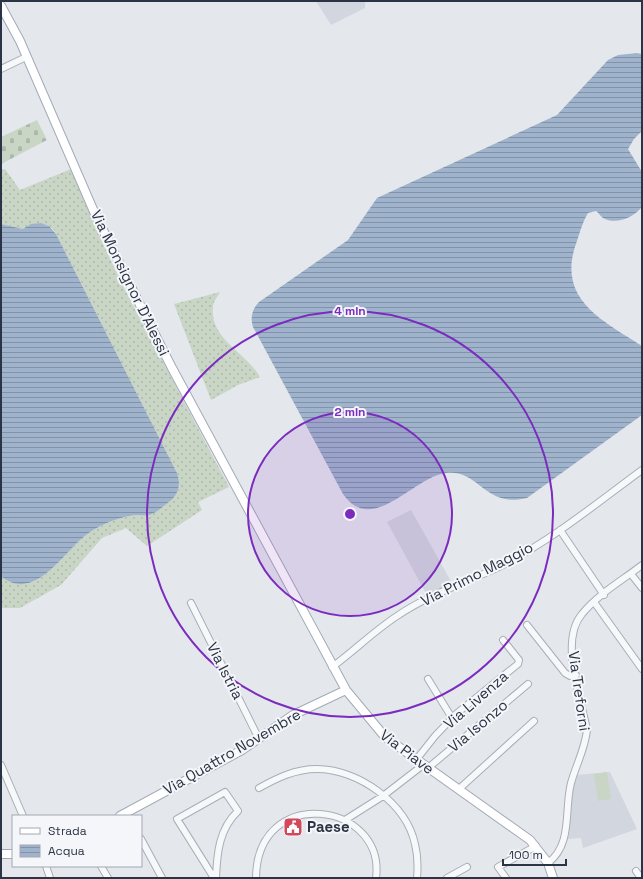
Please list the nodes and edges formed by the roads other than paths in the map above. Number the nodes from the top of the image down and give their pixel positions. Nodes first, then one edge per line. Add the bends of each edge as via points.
1 (2, 9) edge
2 (26, 57) junction
3 (1, 69) edge
4 (642, 470) edge
5 (560, 530) junction
6 (272, 552) joint
7 (642, 565) edge
8 (630, 574) junction
9 (642, 588) edge
10 (604, 595) junction
11 (594, 602) junction
12 (191, 603) dead end
13 (527, 625) dead end
14 (503, 640) dead end
15 (332, 667) junction
16 (642, 669) edge
17 (576, 675) junction
18 (428, 679) dead end
19 (528, 684) dead end
20 (346, 690) junction
21 (452, 718) junction
22 (534, 721) dead end
23 (259, 739) junction
24 (422, 764) junction
25 (1, 765) edge
26 (259, 788) dead end
27 (459, 790) junction
28 (383, 796) junction
29 (23, 815) edge
30 (122, 815) edge
31 (345, 820) junction
32 (142, 841) edge
33 (536, 846) junction
34 (1, 854) edge
35 (12, 854) edge
36 (548, 863) junction
37 (46, 867) edge
38 (102, 867) edge
39 (467, 867) dead end
40 (636, 870) dead end
41 (50, 878) edge
42 (108, 878) edge
43 (162, 878) edge
44 (215, 878) edge
45 (256, 878) edge
46 (376, 878) edge
47 (417, 878) edge
48 (447, 878) edge
49 (506, 878) edge
50 (553, 878) edge
51 (641, 878) edge

1 - 2 main road, Via Monsignor D'Alessi
2 - 3 street
2 - 6 main road, Via Monsignor D'Alessi via 95,214 134,294
4 - 5 street, Via Primo Maggio
5 - 10 street
5 - 15 street, Via Primo Maggio via 501,566 452,586 401,613
6 - 15 main road, Via Piave
7 - 8 street, Via Treforni
8 - 9 street
8 - 10 street, Via Treforni
10 - 11 street, Via Treforni
11 - 16 street
11 - 17 street, Via Treforni via 579,618 573,634 572,652
12 - 23 street, Via Istria
13 - 17 street via 565,673 570,676
14 - 21 street, Via Livenza via 519,660 518,664
15 - 20 main road, Via Piave
17 - 36 street, Via Treforni via 587,730 586,739 571,784 565,835 559,852
18 - 21 street
19 - 24 street, Via Isonzo
20 - 23 main road, Via Quattro Novembre via 293,715
20 - 24 main road, Via Piave via 385,737
21 - 24 street, Via Livenza via 435,736
22 - 27 street
23 - 30 main road, Via Quattro Novembre
24 - 27 main road, Via Piave
24 - 28 street
25 - 29 street
26 - 28 street via 294,772 317,769 357,778
27 - 33 main road, Via Piave via 516,828
28 - 31 street
28 - 47 street via 407,825 415,843
31 - 45 street via 314,813 283,822 262,846 256,867
31 - 46 street via 365,837 375,861
32 - 43 street
33 - 36 main road, Via Piave
33 - 49 street via 498,867
34 - 35 main road
36 - 50 main road, Via Piave
37 - 41 street
38 - 42 street
39 - 48 street
40 - 51 street
44 - 44 street via 222,836 229,819 238,811 225,792 177,819

